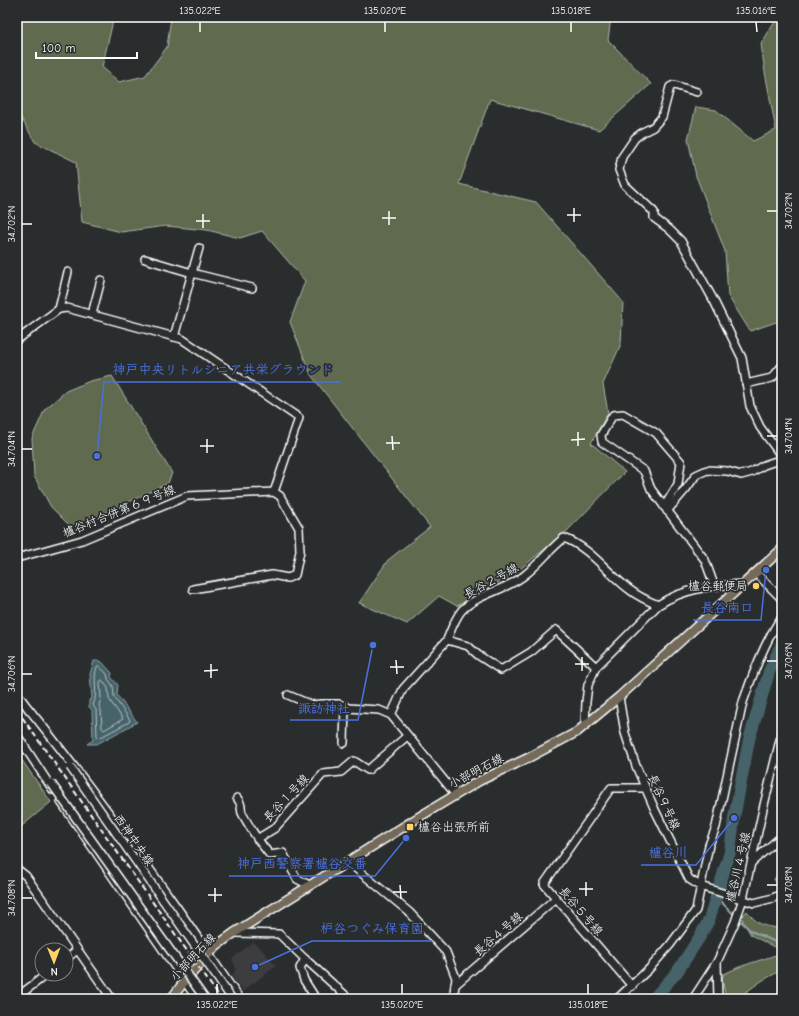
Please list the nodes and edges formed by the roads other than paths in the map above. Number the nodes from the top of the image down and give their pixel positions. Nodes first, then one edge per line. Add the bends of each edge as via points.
1 (697, 92) dead end
2 (199, 248) dead end
3 (145, 259) dead end
4 (68, 272) dead end
5 (192, 273) junction
6 (101, 280) dead end
7 (252, 288) dead end
8 (59, 309) junction
9 (92, 314) junction
10 (17, 330) edge
11 (174, 337) junction
12 (19, 338) edge
13 (782, 366) edge
14 (746, 384) junction
15 (782, 458) edge
16 (274, 492) junction
17 (666, 509) junction
18 (782, 549) edge
19 (17, 558) edge
20 (756, 573) junction
21 (744, 584) junction
22 (714, 585) junction
23 (193, 589) dead end
24 (782, 599) edge
25 (658, 605) junction
26 (782, 617) edge
27 (447, 640) junction
28 (596, 667) junction
29 (17, 693) edge
30 (288, 695) dead end
31 (619, 697) junction
32 (345, 706) junction
33 (28, 708) junction
34 (391, 715) junction
35 (585, 725) junction
36 (782, 732) edge
37 (17, 735) edge
38 (407, 736) junction
39 (344, 743) dead end
40 (777, 751) junction
41 (782, 765) edge
42 (645, 788) junction
43 (456, 795) junction
44 (237, 798) dead end
45 (782, 836) edge
46 (257, 839) junction
47 (348, 862) junction
48 (751, 862) junction
49 (17, 869) edge
50 (309, 885) junction
51 (700, 886) junction
52 (782, 894) edge
53 (556, 899) junction
54 (744, 899) junction
55 (234, 933) junction
56 (77, 950) junction
57 (74, 952) edge
58 (209, 955) junction
59 (305, 959) junction
60 (717, 962) junction
61 (36, 982) edge
62 (184, 982) junction
63 (455, 985) junction
64 (632, 986) junction
65 (17, 996) edge
66 (237, 998) edge
67 (112, 999) edge
68 (171, 999) edge
69 (197, 999) edge
70 (205, 999) edge
71 (316, 999) edge
72 (348, 999) edge
73 (453, 999) edge
74 (617, 999) edge
75 (693, 999) edge
76 (718, 999) edge

1 - 14 street via 674,85 670,87 662,118 635,138 622,157 619,170 625,184 654,212 654,218 681,241 742,358
2 - 5 street
3 - 5 street
4 - 8 street
5 - 7 street
5 - 11 street
6 - 9 street
8 - 9 street via 67,308
8 - 12 street
9 - 11 street
10 - 12 street
11 - 16 street via 182,339 299,418
13 - 14 street via 772,378
14 - 15 street via 750,406 760,427
15 - 17 street via 741,475 708,470 696,475 683,494
16 - 19 street, 櫨谷村合併第６９号線 via 187,496 82,540
16 - 23 street via 280,496 298,528 300,551 295,575 288,578 272,575
17 - 17 street via 678,484 681,462 656,433 623,414 613,415 602,435 602,442 644,471 651,489
17 - 22 street via 704,560
18 - 20 main road, 小部明石線
20 - 21 main road, 小部明石線
20 - 24 street
21 - 22 street
21 - 31 main road, 小部明石線
22 - 25 street via 684,592
25 - 27 street, 長谷２号線 via 629,590 599,561 574,542 564,538 520,579 476,600 462,610
25 - 28 street
26 - 51 street via 774,626 750,682
27 - 28 street via 468,646 501,670 531,652 556,630
27 - 34 street via 403,689
28 - 35 street via 588,685
29 - 33 street, 西神中央線
30 - 32 street via 312,705
31 - 35 main road, 小部明石線
31 - 42 street, 長谷９号線 via 625,733
32 - 34 street via 379,710
32 - 39 street
33 - 58 street via 116,823
33 - 66 street, 西神中央線, bridge
34 - 38 street
35 - 43 main road, 小部明石線 via 577,732
36 - 40 street, 櫨谷川４号線
37 - 62 street
37 - 70 street, bridge
38 - 43 street
38 - 46 street, 長谷１号線 via 368,770 354,761 342,772 323,774 275,828
40 - 41 street
40 - 48 street, 櫨谷川４号線
42 - 51 street, 長谷９号線 via 689,878
42 - 53 street, 長谷５号線 via 611,788 544,884
43 - 47 main road, 小部明石線
44 - 46 street via 242,804 242,813
45 - 48 street
46 - 50 street via 270,855 283,853 297,879
47 - 50 main road, 小部明石線
47 - 63 street via 409,912 446,952 456,978
48 - 54 street, 櫨谷川４号線
49 - 56 street via 26,876
50 - 55 main road, 小部明石線
51 - 54 street, 長谷９号線
51 - 64 street via 696,910 670,945
52 - 54 street, 長谷９号線 via 754,904
53 - 63 street, 長谷４号線
53 - 64 street, 長谷５号線
54 - 60 street, 櫨谷川４号線
55 - 58 main road, 小部明石線 via 216,946
55 - 59 street via 280,934
56 - 57 street
56 - 67 street
58 - 62 main road, 小部明石線
58 - 66 street
59 - 71 street via 300,968
59 - 72 street
60 - 75 street, 櫨谷川４号線
60 - 76 street
61 - 65 street
62 - 68 main road, 小部明石線
62 - 69 street
63 - 73 street
64 - 74 street

